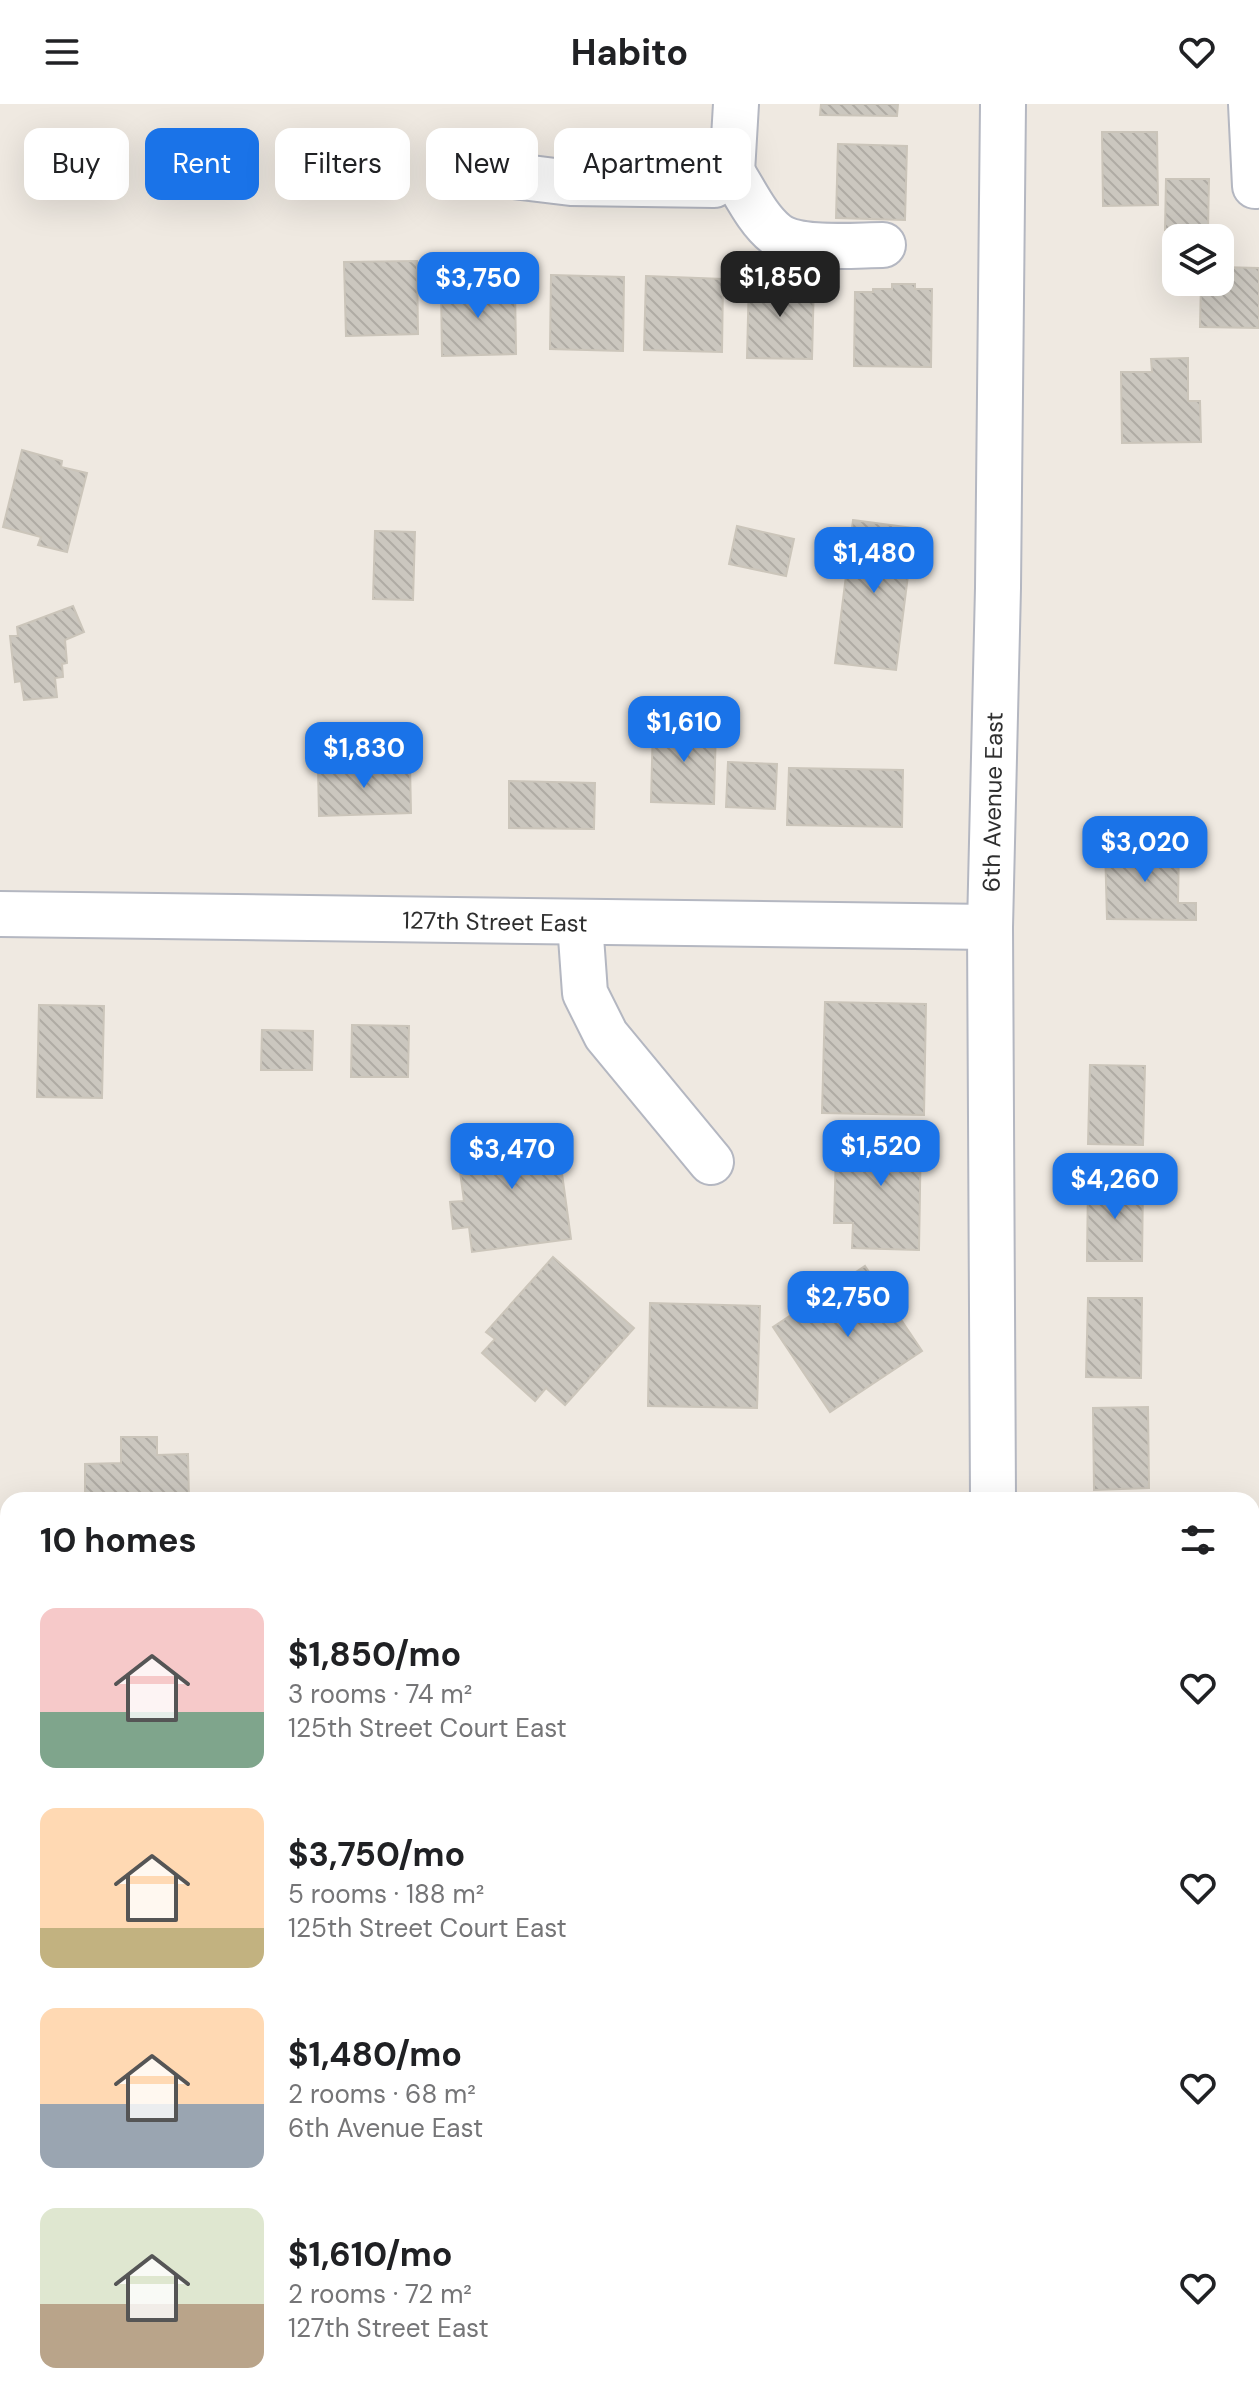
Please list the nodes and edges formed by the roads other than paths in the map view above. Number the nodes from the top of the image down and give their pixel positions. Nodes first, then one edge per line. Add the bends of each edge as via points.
1 (736, 104) edge
2 (1003, 104) edge
3 (1251, 104) edge
4 (735, 128) edge
5 (1255, 186) dead end
6 (750, 200) edge
7 (883, 245) dead end
8 (0, 914) edge
9 (580, 923) junction
10 (990, 927) junction
11 (711, 1162) dead end
12 (993, 1492) edge

1 - 4 street
2 - 10 street, 6th Avenue East
3 - 5 street
6 - 7 street via 777,235 794,243
8 - 9 street, 127th Street East
9 - 10 street, 127th Street East
9 - 11 street via 585,993 606,1035
10 - 12 street, 6th Avenue East

